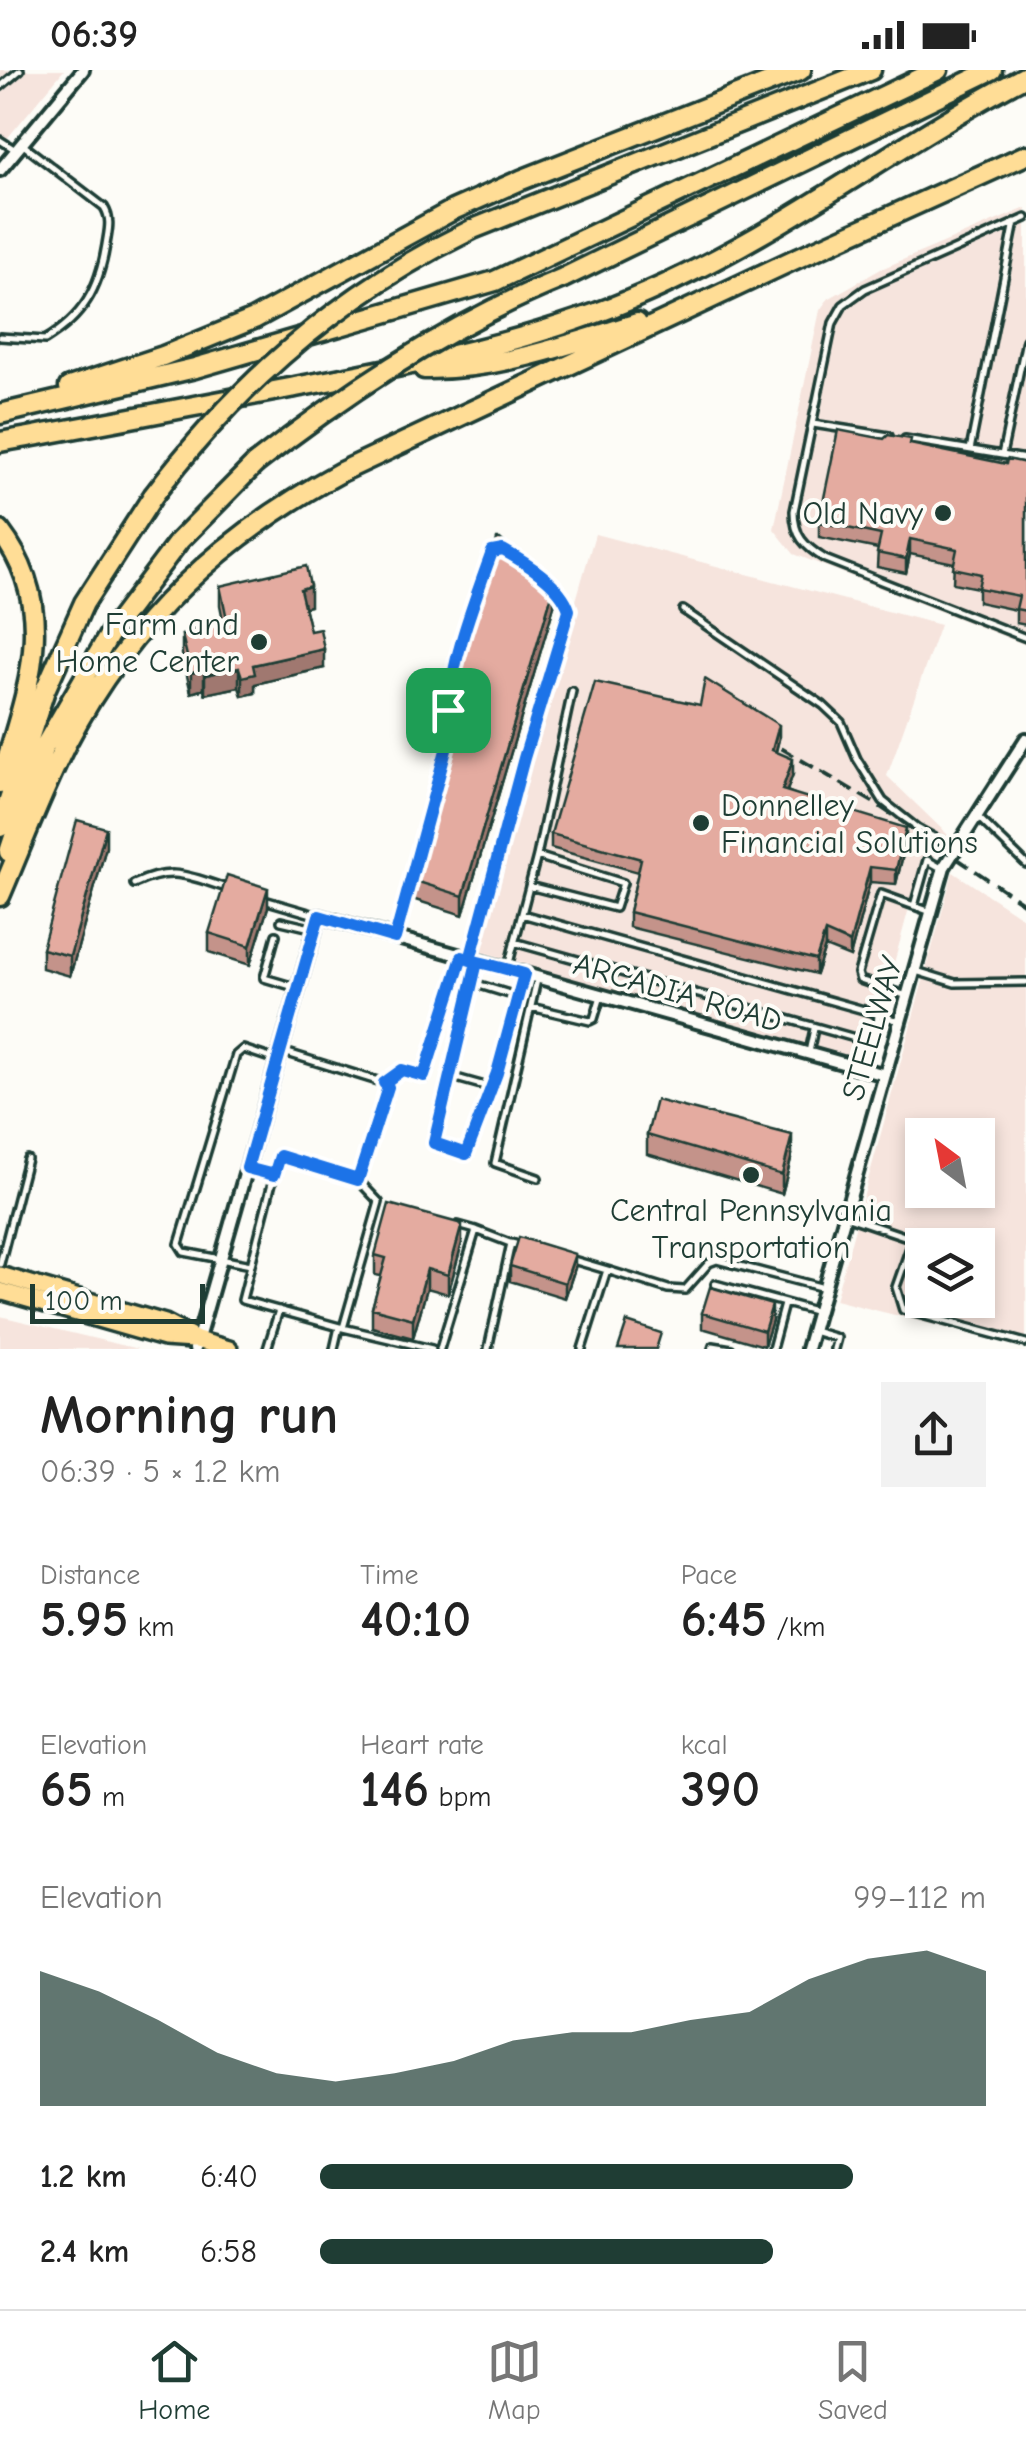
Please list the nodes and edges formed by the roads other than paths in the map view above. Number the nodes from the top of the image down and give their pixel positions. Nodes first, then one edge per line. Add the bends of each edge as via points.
1 (20, 70) edge
2 (83, 70) edge
3 (801, 70) edge
4 (871, 70) edge
5 (938, 70) edge
6 (992, 70) edge
7 (1026, 76) edge
8 (0, 87) edge
9 (0, 140) edge
10 (19, 147) junction
11 (1026, 156) edge
12 (0, 170) edge
13 (1026, 218) edge
14 (1015, 222) junction
15 (709, 300) junction
16 (0, 337) edge
17 (1026, 340) edge
18 (394, 368) junction
19 (0, 412) edge
20 (813, 424) junction
21 (0, 442) edge
22 (970, 450) junction
23 (1002, 455) junction
24 (1026, 459) edge
25 (0, 531) edge
26 (503, 550) edge
27 (546, 580) edge
28 (683, 610) dead end
29 (1026, 638) edge
30 (572, 691) dead end
31 (1026, 738) edge
32 (0, 782) edge
33 (976, 816) junction
34 (0, 827) edge
35 (955, 849) junction
36 (537, 856) junction
37 (1026, 864) edge
38 (943, 869) junction
39 (0, 881) edge
40 (134, 884) dead end
41 (529, 886) junction
42 (230, 889) edge
43 (248, 895) edge
44 (0, 896) edge
45 (914, 906) junction
46 (931, 912) junction
47 (522, 914) junction
48 (319, 916) junction
49 (281, 921) dead end
50 (315, 929) junction
51 (276, 935) dead end
52 (395, 938) junction
53 (514, 942) junction
54 (469, 959) junction
55 (507, 970) junction
56 (914, 971) junction
57 (524, 974) junction
58 (537, 977) junction
59 (1026, 982) edge
60 (472, 983) junction
61 (298, 988) junction
62 (601, 996) junction
63 (907, 996) junction
64 (518, 997) junction
65 (531, 1006) junction
66 (878, 1014) junction
67 (900, 1022) junction
68 (814, 1028) junction
69 (279, 1055) junction
70 (808, 1055) junction
71 (448, 1076) junction
72 (885, 1076) junction
73 (384, 1083) junction
74 (492, 1088) junction
75 (27, 1159) dead end
76 (247, 1168) junction
77 (274, 1175) junction
78 (538, 1178) dead end
79 (358, 1180) junction
80 (379, 1202) junction
81 (395, 1206) edge
82 (845, 1216) junction
83 (443, 1220) edge
84 (476, 1230) junction
85 (511, 1243) junction
86 (527, 1247) edge
87 (559, 1256) edge
88 (222, 1258) junction
89 (0, 1264) edge
90 (251, 1265) junction
91 (607, 1270) junction
92 (0, 1275) edge
93 (715, 1284) edge
94 (824, 1288) junction
95 (0, 1291) edge
96 (784, 1304) junction
97 (279, 1310) junction
98 (818, 1312) junction
99 (341, 1327) junction
100 (813, 1331) junction
101 (1026, 1343) edge
102 (196, 1344) edge
103 (228, 1349) edge
104 (267, 1349) edge
105 (334, 1349) edge
106 (432, 1349) edge
107 (440, 1349) edge
108 (488, 1349) edge
109 (582, 1349) edge
110 (712, 1349) edge
111 (731, 1349) edge
112 (772, 1349) edge
113 (807, 1349) edge
114 (834, 1349) edge

1 - 8 lane
2 - 10 street
3 - 19 highway via 453,210 254,319
4 - 34 highway, bridge via 473,229 366,290 267,370 204,432 153,496 84,603 45,690
5 - 19 highway via 495,281 196,368
6 - 39 highway, bridge via 488,312 403,358 255,464 179,541 101,647 43,748
7 - 18 highway via 664,285 524,338
9 - 10 lane
10 - 12 street
10 - 16 lane via 104,207 110,222 99,279 86,306 45,340
11 - 15 highway
13 - 14 lane
14 - 20 lane via 843,305 833,323
14 - 22 lane
15 - 18 highway via 508,360 452,369
15 - 44 highway via 341,472 227,544 163,606 105,679 67,742
17 - 23 lane
18 - 21 highway
20 - 22 lane
20 - 29 lane via 794,510 794,526 808,549
22 - 23 lane
23 - 24 lane
25 - 32 highway via 26,573 35,622 30,678
26 - 52 lane via 492,552 450,688 449,739
27 - 54 lane via 569,610
28 - 35 lane via 823,704 841,722 883,801
30 - 36 lane
31 - 33 street, STEELWAY
33 - 35 street, STEELWAY
33 - 37 lane
35 - 38 street, STEELWAY
36 - 41 lane
36 - 41 lane via 622,882 615,908
38 - 45 lane via 927,860
38 - 46 street, STEELWAY
40 - 42 lane via 160,872
41 - 47 lane
43 - 48 lane
45 - 46 lane
45 - 63 lane via 881,894 858,973 860,980
46 - 56 street, STEELWAY
47 - 53 lane
47 - 66 lane
48 - 50 street
48 - 52 street, ARCADIA ROAD
49 - 50 lane
50 - 61 street
51 - 61 lane via 264,978
52 - 54 street, ARCADIA ROAD
53 - 55 lane
53 - 68 lane
54 - 55 street, ARCADIA ROAD
54 - 60 lane
54 - 73 lane via 424,1076 402,1070
55 - 57 street, ARCADIA ROAD
56 - 59 lane via 954,983
56 - 63 street, STEELWAY
57 - 58 street, ARCADIA ROAD
57 - 64 lane
58 - 62 street, ARCADIA ROAD
58 - 65 lane
60 - 64 lane
60 - 71 lane
61 - 69 street
62 - 65 lane via 590,1021
62 - 70 street, ARCADIA ROAD
63 - 67 street, STEELWAY
64 - 74 lane
65 - 78 lane via 495,1164
66 - 67 lane
66 - 68 lane via 871,1038 862,1040
67 - 72 street, STEELWAY
68 - 70 lane
69 - 73 lane
69 - 76 street
69 - 88 lane via 243,1049 236,1055 179,1244 193,1256
70 - 72 street, ARCADIA ROAD
71 - 74 lane
71 - 74 lane via 434,1143 466,1154
72 - 82 street, STEELWAY
73 - 79 lane
75 - 89 lane
76 - 77 lane
76 - 88 street
77 - 79 lane via 280,1156
77 - 90 lane
79 - 80 lane
80 - 81 lane
80 - 99 lane
82 - 94 street, STEELWAY
82 - 101 lane via 912,1239 896,1287 903,1310
83 - 84 lane
84 - 85 lane
84 - 107 lane
85 - 86 lane
85 - 108 lane
87 - 91 lane
88 - 90 lane
88 - 102 street
90 - 97 lane via 242,1300
91 - 94 lane via 685,1290 717,1260
91 - 109 lane
92 - 102 main road via 164,1323
93 - 96 lane
94 - 98 street, STEELWAY
95 - 102 main road
96 - 98 lane
96 - 112 lane
97 - 99 lane
97 - 104 lane
98 - 100 street, STEELWAY
99 - 105 lane
99 - 106 lane
100 - 113 street, STEELWAY
100 - 114 lane via 838,1338
102 - 103 main road
110 - 111 lane

